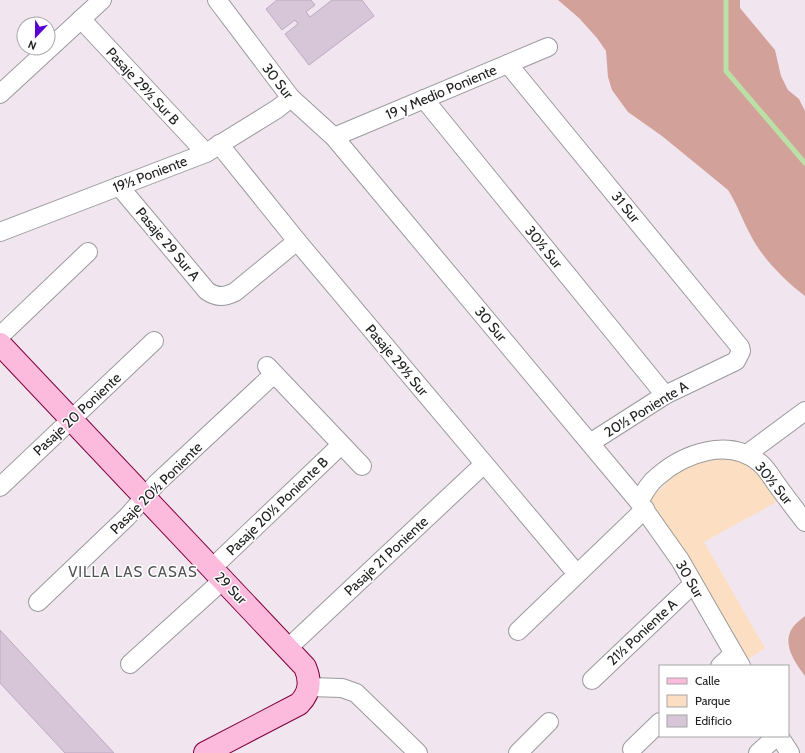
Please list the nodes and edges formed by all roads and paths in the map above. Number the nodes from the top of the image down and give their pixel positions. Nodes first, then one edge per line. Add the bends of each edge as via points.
1 (102, 0) edge
2 (217, 0) edge
3 (81, 19) junction
4 (548, 47) dead end
5 (508, 64) junction
6 (0, 94) edge
7 (290, 98) junction
8 (424, 99) junction
9 (334, 136) junction
10 (212, 149) junction
11 (119, 186) junction
12 (0, 232) edge
13 (297, 241) junction
14 (88, 252) dead end
15 (0, 336) edge
16 (154, 341) dead end
17 (0, 344) edge
18 (740, 351) joint
19 (665, 395) junction
20 (805, 411) edge
21 (71, 420) junction
22 (590, 443) junction
23 (341, 444) junction
24 (747, 454) junction
25 (484, 464) junction
26 (362, 466) dead end
27 (0, 487) edge
28 (145, 497) junction
29 (642, 505) junction
30 (805, 522) edge
31 (217, 574) junction
32 (577, 574) junction
33 (693, 584) junction
34 (38, 602) dead end
35 (518, 631) dead end
36 (288, 648) junction
37 (737, 660) edge
38 (130, 664) dead end
39 (723, 665) edge
40 (592, 680) dead end
41 (309, 687) junction
42 (549, 722) dead end
43 (659, 723) edge
44 (777, 737) edge
45 (779, 737) edge
46 (632, 749) dead end
47 (210, 752) edge
48 (418, 753) edge
49 (518, 753) edge
50 (758, 753) edge
51 (790, 753) edge

1 - 3 street
2 - 7 street, 30 Sur
3 - 6 street
3 - 10 street, Pasaje 29½ Sur B
4 - 5 street, 19 y Medio Poniente
5 - 8 street, 19 y Medio Poniente
5 - 18 street, 31 Sur via 737,342
7 - 9 street, 30 Sur
7 - 10 street, 19½ Poniente via 277,109
8 - 9 street, 19 y Medio Poniente
8 - 19 street, 30½ Sur
9 - 22 street, 30 Sur
10 - 11 street, 19½ Poniente
10 - 13 street, Pasaje 29½ Sur
11 - 12 street, 19½ Poniente
11 - 13 street, Pasaje 29 Sur A via 207,291 220,296 234,292
13 - 25 street, Pasaje 29½ Sur
14 - 15 street
16 - 21 street, Pasaje 20 Poniente
17 - 21 street, 29 Sur
18 - 19 street, 20½ Poniente A via 736,361
19 - 22 street, 20½ Poniente A
20 - 24 street
21 - 27 street, Pasaje 20 Poniente
21 - 28 street, 29 Sur
22 - 29 street, 30 Sur
23 - 26 street
23 - 28 street, Pasaje 20½ Poniente via 270,370
23 - 31 street, Pasaje 20½ Poniente B
24 - 29 street, 30½ Sur via 739,451 711,450 682,459 656,477 648,486
24 - 30 street, 30½ Sur via 761,463
25 - 32 street, Pasaje 29½ Sur
25 - 36 street, Pasaje 21 Poniente
28 - 31 street, 29 Sur
28 - 34 street, Pasaje 20½ Poniente
29 - 32 street
29 - 33 street, 30 Sur via 680,560
31 - 36 street, 29 Sur
31 - 38 street, Pasaje 20½ Poniente B
32 - 35 street
33 - 37 street, 30 Sur
33 - 40 street, 21½ Poniente A
36 - 41 street, 29 Sur via 305,667
37 - 39 street
41 - 47 street via 299,704
41 - 48 street via 342,688 356,693
42 - 49 street
43 - 46 street
44 - 50 street
45 - 51 street

